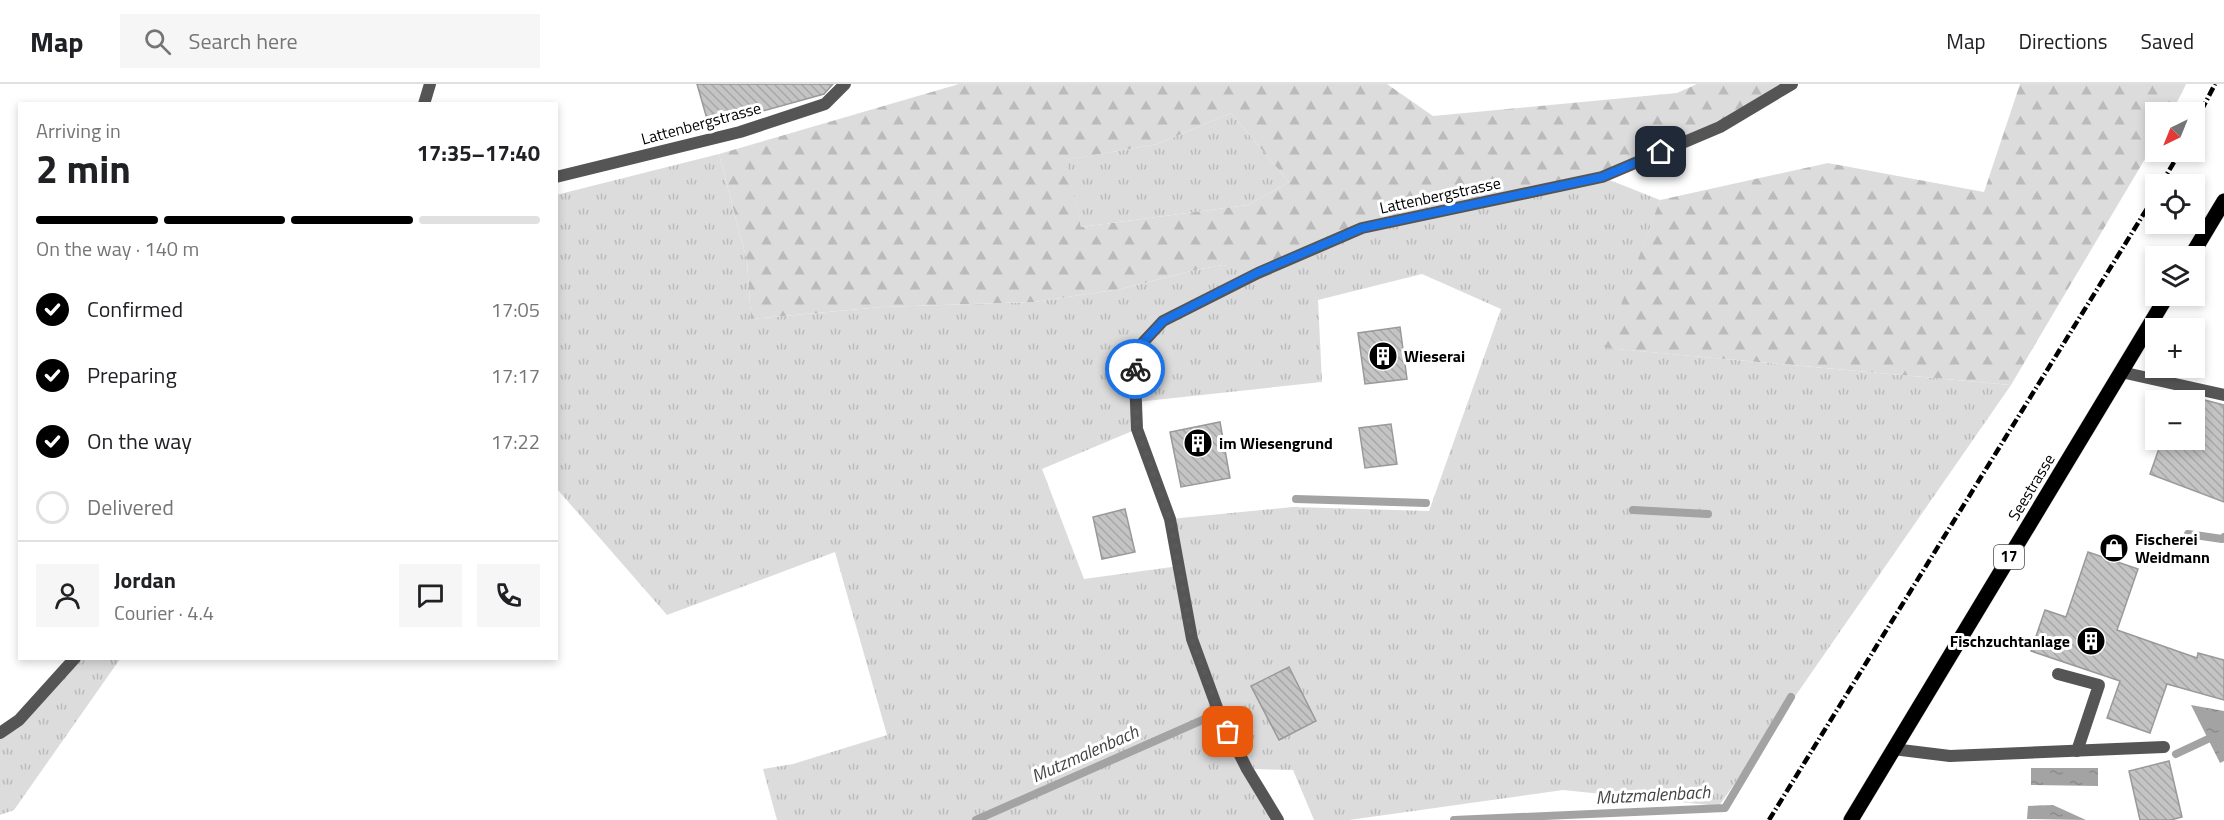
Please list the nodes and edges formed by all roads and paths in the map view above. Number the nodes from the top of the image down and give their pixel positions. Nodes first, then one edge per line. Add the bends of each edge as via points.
1 (430, 84) edge
2 (845, 84) edge
3 (1792, 84) edge
4 (425, 102) edge
5 (558, 177) edge
6 (2224, 201) edge
7 (2197, 246) edge
8 (2162, 306) edge
9 (2121, 372) junction
10 (2224, 395) edge
11 (73, 660) edge
12 (2058, 674) dead end
13 (0, 733) edge
14 (2164, 747) dead end
15 (1893, 749) junction
16 (2077, 751) junction
17 (1278, 820) edge
18 (1851, 820) edge

1 - 4 street
2 - 5 street, Lattenbergstrasse via 825,104 740,132
3 - 17 street, Lattenbergstrasse via 1720,127 1602,177 1362,228 1257,273 1163,321 1134,352 1137,429 1170,519 1192,639 1219,713
6 - 7 main road
8 - 9 main road, Seestrasse / 17
9 - 10 street
9 - 15 main road, Seestrasse / 17
11 - 13 street via 19,720
12 - 16 street via 2099,685
14 - 16 street
15 - 16 street via 1950,756
15 - 18 main road, Seestrasse / 17

